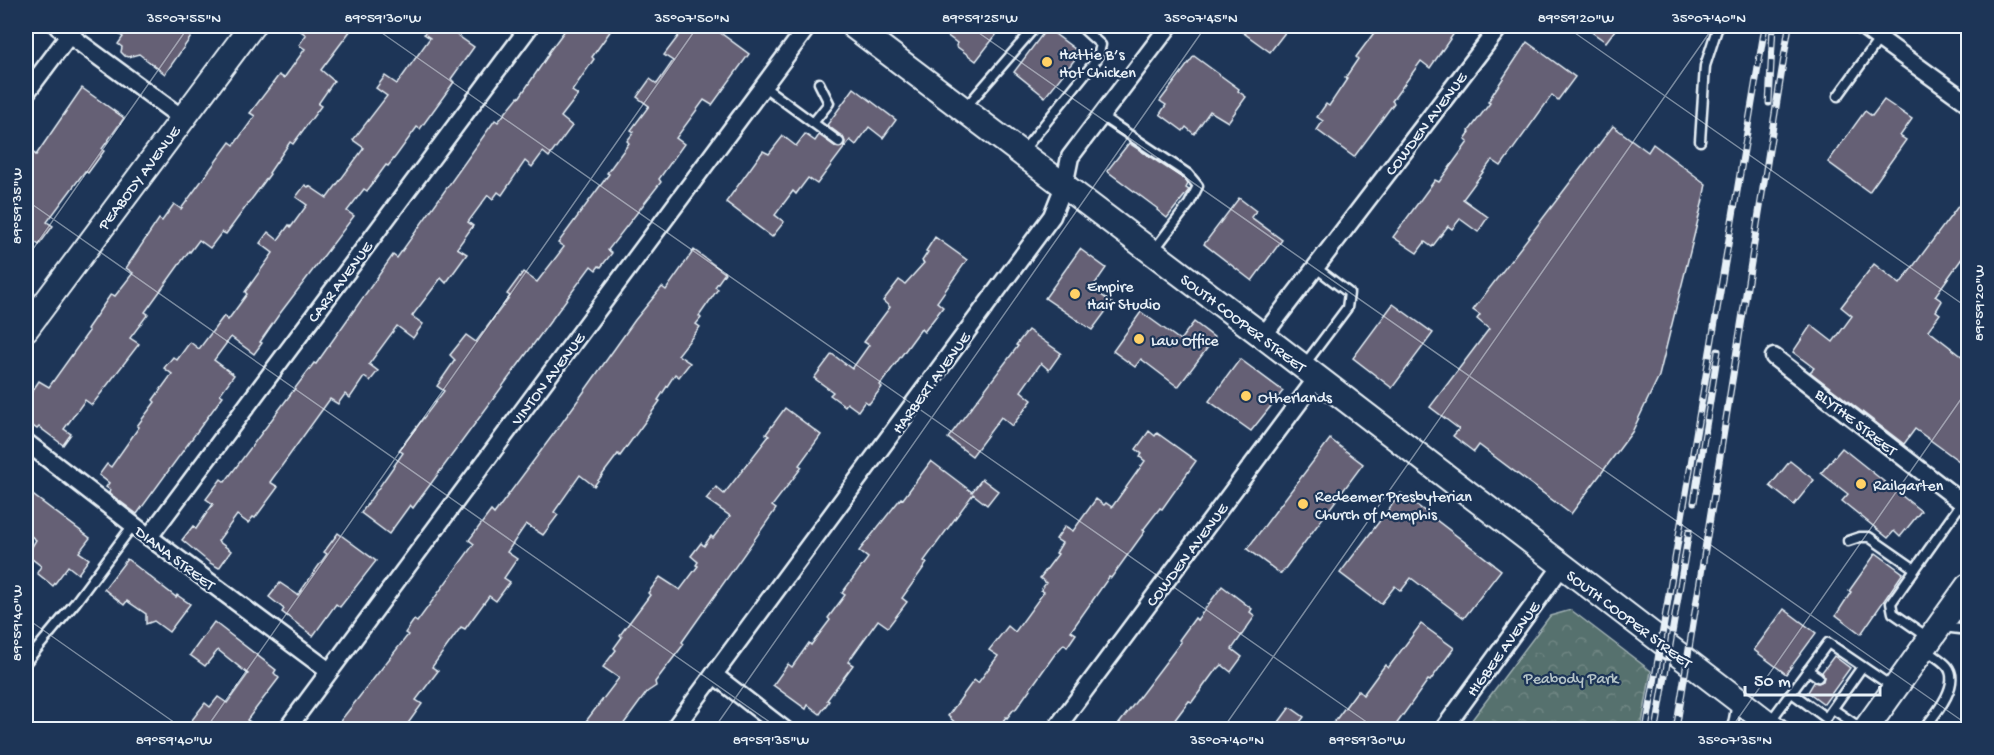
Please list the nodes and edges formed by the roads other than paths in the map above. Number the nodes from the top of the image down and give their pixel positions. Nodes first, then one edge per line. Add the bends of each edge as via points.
1 (252, 26) edge
2 (530, 26) edge
3 (808, 26) edge
4 (853, 26) edge
5 (1036, 26) edge
6 (1080, 26) edge
7 (1169, 26) edge
8 (1500, 26) edge
9 (1718, 26) edge
10 (1862, 26) edge
11 (68, 29) edge
12 (1880, 38) junction
13 (819, 83) dead end
14 (763, 86) junction
15 (26, 93) edge
16 (1838, 96) dead end
17 (1968, 103) edge
18 (965, 109) junction
19 (1101, 116) junction
20 (182, 118) junction
21 (813, 123) junction
22 (1700, 141) dead end
23 (839, 142) dead end
24 (1022, 152) junction
25 (1064, 186) junction
26 (1153, 253) junction
27 (1315, 267) junction
28 (26, 329) edge
29 (1263, 336) junction
30 (1774, 357) dead end
31 (1310, 372) junction
32 (26, 442) edge
33 (1966, 501) edge
34 (133, 525) junction
35 (149, 537) junction
36 (1848, 541) dead end
37 (1562, 566) junction
38 (1915, 569) junction
39 (1968, 587) edge
40 (1968, 630) edge
41 (1931, 638) junction
42 (26, 662) edge
43 (1862, 667) junction
44 (1808, 669) junction
45 (329, 671) junction
46 (714, 675) junction
47 (1818, 677) dead end
48 (1835, 688) dead end
49 (1895, 688) junction
50 (1791, 693) junction
51 (1844, 694) junction
52 (1737, 700) junction
53 (1833, 709) junction
54 (1773, 726) edge
55 (286, 729) edge
56 (673, 729) edge
57 (785, 729) edge
58 (1055, 729) edge
59 (1443, 729) edge
60 (1732, 729) edge
61 (1864, 729) edge
62 (1923, 729) edge

1 - 20 main road, PEABODY AVENUE
2 - 35 street, CARR AVENUE
3 - 14 street, VINTON AVENUE
4 - 18 main road, SOUTH COOPER STREET
5 - 18 lane
6 - 24 lane via 1101,45 1097,59
7 - 19 street, HARBERT AVENUE
8 - 27 street, COWDEN AVENUE
9 - 22 lane via 1705,66
10 - 12 street
11 - 15 street
11 - 20 street
12 - 16 lane
12 - 17 street
13 - 21 lane via 829,103
14 - 21 lane
14 - 45 street, VINTON AVENUE
18 - 24 main road, SOUTH COOPER STREET
19 - 25 street, HARBERT AVENUE via 1070,158
19 - 26 lane via 1188,174 1198,186
20 - 28 main road, PEABODY AVENUE
21 - 23 lane
24 - 25 main road, SOUTH COOPER STREET
25 - 26 main road, SOUTH COOPER STREET
25 - 46 street, HARBERT AVENUE via 1052,216
26 - 29 main road, SOUTH COOPER STREET
27 - 29 street, COWDEN AVENUE
27 - 31 lane via 1349,292 1347,308
29 - 31 main road, SOUTH COOPER STREET
30 - 33 street, BLYTHE STREET
31 - 37 main road, SOUTH COOPER STREET
31 - 58 street, COWDEN AVENUE
32 - 34 street, DIANA STREET
33 - 38 lane
34 - 35 street, DIANA STREET
34 - 42 lane
35 - 45 street, DIANA STREET
36 - 38 lane via 1869,537
37 - 52 main road, SOUTH COOPER STREET
37 - 59 street, HIGBEE AVENUE
38 - 41 lane via 1891,603 1893,613
39 - 41 main road
40 - 41 lane
41 - 49 main road
41 - 62 lane via 1951,672 1951,684
43 - 44 lane via 1828,643
43 - 49 lane
43 - 51 lane
44 - 47 lane
44 - 50 lane
45 - 55 street, VINTON AVENUE
46 - 56 street, HARBERT AVENUE
46 - 57 street
48 - 51 lane
49 - 61 main road
50 - 53 lane via 1826,718
50 - 54 lane
51 - 53 lane
52 - 54 main road, SOUTH COOPER STREET
52 - 60 lane
53 - 61 lane

